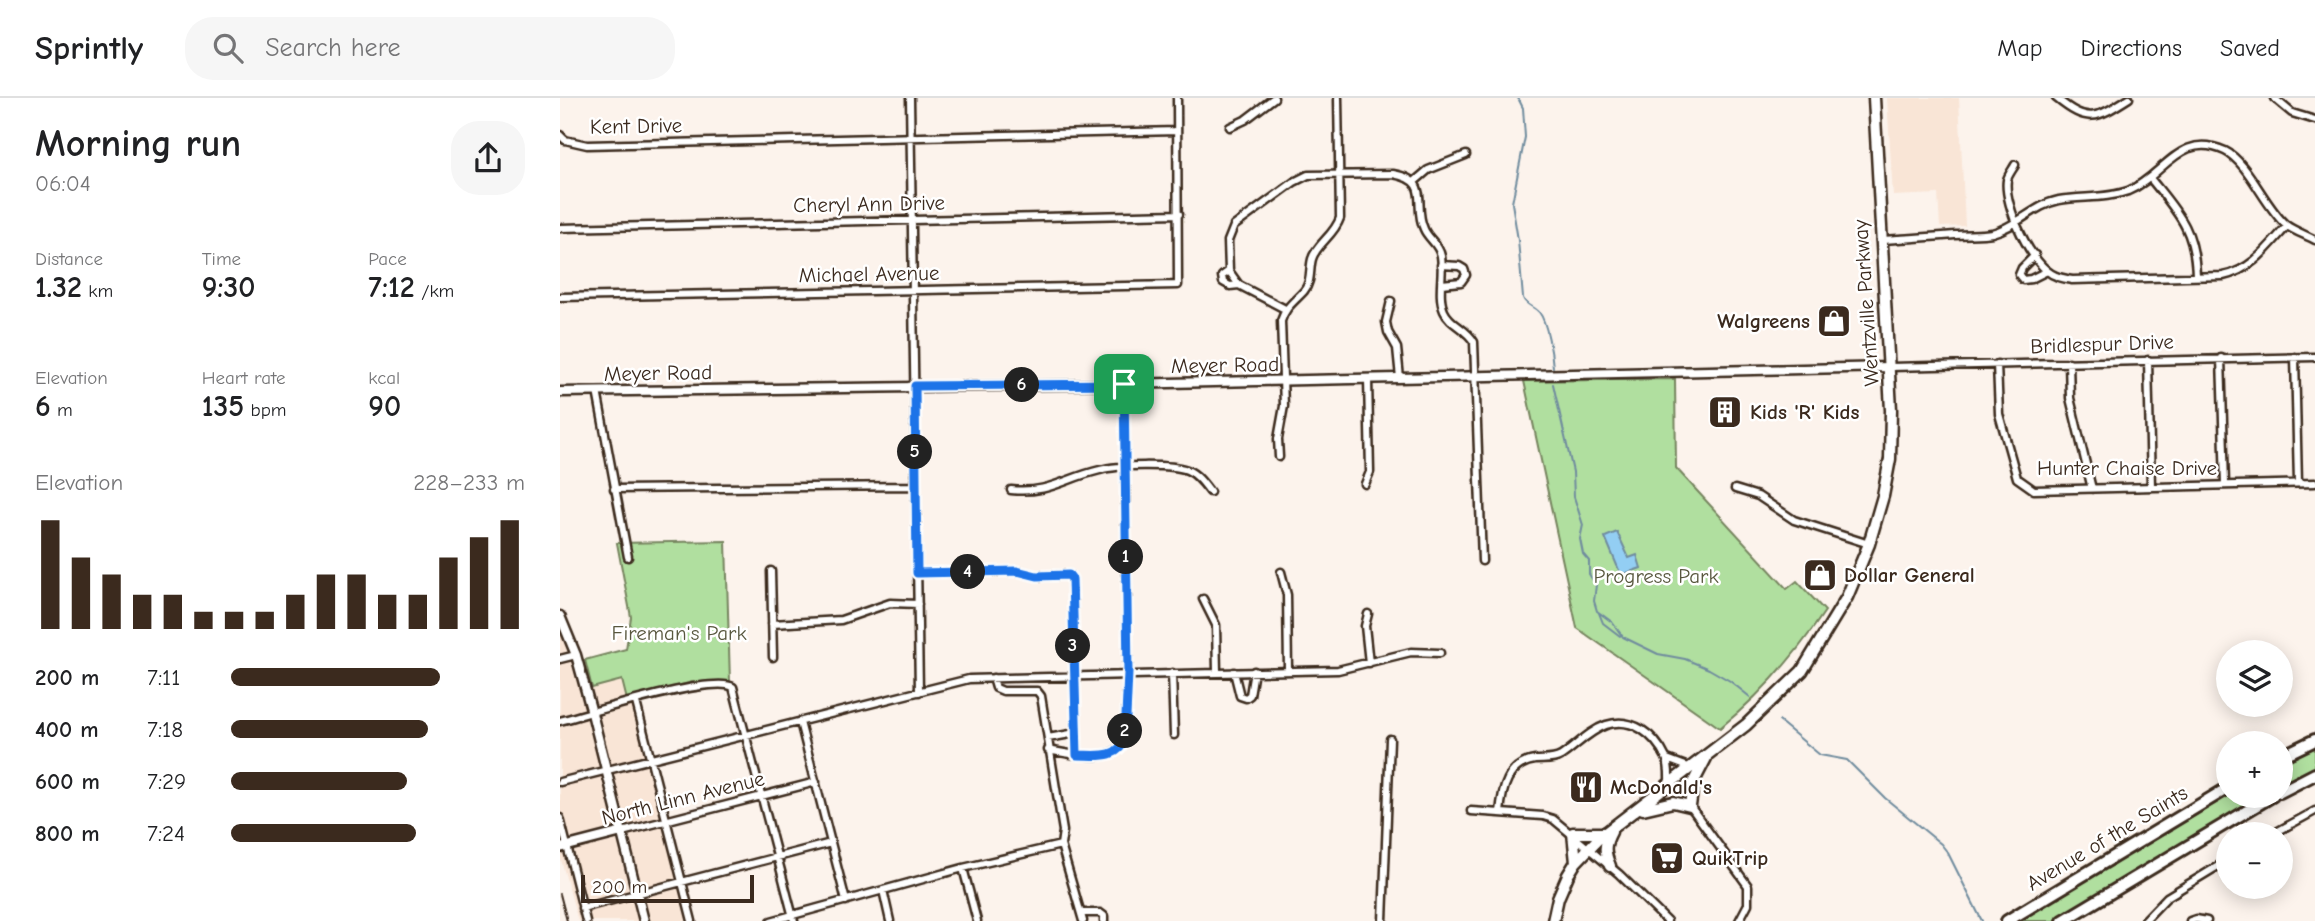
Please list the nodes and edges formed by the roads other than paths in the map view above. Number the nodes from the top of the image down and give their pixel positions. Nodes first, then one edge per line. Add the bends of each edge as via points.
1 (910, 98) edge
2 (1177, 98) edge
3 (1274, 98) edge
4 (1338, 98) edge
5 (1874, 98) edge
6 (2056, 98) edge
7 (2129, 98) edge
8 (2274, 98) edge
9 (2315, 120) edge
10 (1230, 127) dead end
11 (1177, 131) junction
12 (560, 135) edge
13 (911, 138) junction
14 (1466, 155) dead end
15 (2015, 165) dead end
16 (1340, 175) junction
17 (2150, 178) junction
18 (1414, 182) junction
19 (1179, 214) junction
20 (912, 220) junction
21 (2015, 223) junction
22 (2287, 226) junction
23 (560, 228) edge
24 (1880, 240) junction
25 (2315, 240) edge
26 (2035, 255) junction
27 (1441, 265) junction
28 (1229, 271) junction
29 (2047, 271) junction
30 (2196, 276) junction
31 (1442, 284) junction
32 (1239, 285) junction
33 (913, 290) junction
34 (560, 298) edge
35 (1391, 300) dead end
36 (1285, 309) junction
37 (2295, 357) junction
38 (2315, 357) edge
39 (2221, 358) junction
40 (2148, 360) junction
41 (2069, 362) junction
42 (1997, 364) junction
43 (1890, 367) junction
44 (1475, 377) junction
45 (1399, 378) junction
46 (1368, 379) junction
47 (1283, 381) junction
48 (1124, 384) junction
49 (915, 386) junction
50 (597, 391) junction
51 (560, 392) edge
52 (1279, 457) dead end
53 (1125, 467) junction
54 (2298, 483) junction
55 (2315, 483) edge
56 (1365, 484) dead end
57 (2225, 484) junction
58 (915, 486) junction
59 (2151, 487) junction
60 (614, 489) junction
61 (1735, 489) dead end
62 (2092, 489) junction
63 (1011, 490) dead end
64 (1210, 492) dead end
65 (1869, 544) junction
66 (628, 557) dead end
67 (1482, 561) dead end
68 (772, 571) dead end
69 (1280, 572) dead end
70 (917, 573) junction
71 (1203, 599) dead end
72 (918, 604) junction
73 (1368, 614) dead end
74 (560, 616) edge
75 (772, 624) junction
76 (1440, 653) dead end
77 (576, 655) junction
78 (773, 657) dead end
79 (560, 659) edge
80 (1370, 663) junction
81 (1288, 670) junction
82 (1234, 671) junction
83 (1254, 671) junction
84 (1217, 672) junction
85 (1128, 673) junction
86 (1172, 673) junction
87 (1073, 676) junction
88 (993, 678) junction
89 (919, 692) junction
90 (636, 702) junction
91 (592, 713) junction
92 (560, 721) edge
93 (800, 722) junction
94 (1076, 733) junction
95 (747, 735) junction
96 (1174, 735) dead end
97 (1048, 738) junction
98 (1390, 739) dead end
99 (2315, 740) edge
100 (1048, 750) junction
101 (2293, 751) edge
102 (1708, 754) junction
103 (1077, 755) junction
104 (1667, 759) junction
105 (651, 761) junction
106 (1691, 768) junction
107 (607, 771) junction
108 (2315, 774) edge
109 (560, 782) edge
110 (816, 782) junction
111 (1669, 785) junction
112 (2293, 785) edge
113 (762, 796) junction
114 (2216, 796) edge
115 (1690, 806) junction
116 (2252, 808) edge
117 (1636, 810) junction
118 (1471, 811) dead end
119 (2315, 811) edge
120 (1500, 813) junction
121 (560, 818) edge
122 (666, 820) junction
123 (2293, 823) edge
124 (1609, 831) junction
125 (622, 832) junction
126 (1573, 833) junction
127 (831, 843) junction
128 (1061, 845) junction
129 (564, 847) edge
130 (1590, 848) junction
131 (778, 856) junction
132 (1576, 862) junction
133 (1610, 866) junction
134 (2216, 867) edge
135 (963, 868) junction
136 (682, 882) junction
137 (883, 890) junction
138 (637, 893) junction
139 (846, 901) junction
140 (582, 908) junction
141 (1081, 913) junction
142 (793, 918) edge
143 (586, 921) edge
144 (644, 921) edge
145 (692, 921) edge
146 (771, 921) edge
147 (890, 921) edge
148 (977, 921) edge
149 (1083, 921) edge
150 (1104, 921) edge
151 (1383, 921) edge
152 (1553, 921) edge
153 (1667, 921) edge
154 (1740, 921) edge
155 (2007, 921) edge
156 (2063, 921) edge
157 (2144, 921) edge
158 (2190, 921) edge
159 (2207, 921) edge

1 - 13 street
2 - 11 street
3 - 10 street
4 - 16 street
5 - 24 main road, Wentzville Parkway
6 - 7 street via 2073,112 2094,116
8 - 9 street via 2292,113
11 - 13 street, Kent Drive
11 - 19 street
12 - 13 street, Kent Drive via 587,145
13 - 20 street
14 - 18 street via 1428,170
15 - 21 street via 2007,179
16 - 18 street via 1393,174
16 - 28 street via 1300,178 1234,226 1228,241
16 - 36 street via 1337,229 1312,259 1304,290
17 - 21 street via 2109,196 2058,200
17 - 22 street via 2174,155 2192,147 2228,152
17 - 30 street via 2191,236
18 - 27 street via 1420,194 1420,222 1436,243
19 - 20 street, Cheryl Ann Drive
19 - 33 street, Michael Avenue via 1178,285
20 - 23 street, Cheryl Ann Drive
20 - 33 street
21 - 24 street via 1993,233
21 - 26 street
22 - 25 street
22 - 30 street via 2251,265 2236,273
24 - 43 main road, Wentzville Parkway
26 - 29 street
26 - 29 street via 2019,275 2031,279
27 - 31 street
27 - 31 street via 1464,268 1466,275 1461,282
28 - 32 street
28 - 32 street via 1222,276 1223,282
29 - 30 street via 2072,280
31 - 44 street via 1443,308 1474,342
32 - 36 street
33 - 34 street, Michael Avenue
33 - 49 street
35 - 45 street via 1386,322 1397,348
36 - 47 street via 1281,321
37 - 38 street, Bridlespur Drive
37 - 39 street, Bridlespur Drive
37 - 54 street
39 - 40 street, Bridlespur Drive
39 - 57 street
40 - 41 street, Bridlespur Drive
40 - 59 street
41 - 42 street, Bridlespur Drive
41 - 62 street via 2070,398
42 - 43 street, Bridlespur Drive
42 - 62 street, Hunter Chaise Drive via 1999,414 2017,478 2034,490
43 - 44 street, Meyer Road
43 - 65 main road, Wentzville Parkway via 1890,459
44 - 45 street, Meyer Road
44 - 67 street
45 - 46 street, Meyer Road
46 - 47 street, Meyer Road
46 - 56 street via 1370,472
47 - 48 street, Meyer Road
47 - 52 street
48 - 49 street, Meyer Road
48 - 53 street
49 - 50 street, Meyer Road
49 - 58 street
50 - 51 street, Meyer Road
50 - 60 street
53 - 63 street via 1101,469 1045,489
53 - 64 street via 1188,470
53 - 85 street
54 - 55 street, Hunter Chaise Drive
54 - 57 street, Hunter Chaise Drive
57 - 59 street, Hunter Chaise Drive
58 - 60 street
58 - 70 street
59 - 62 street, Hunter Chaise Drive
60 - 66 street
61 - 65 street via 1758,496 1794,520
65 - 102 main road, Wentzville Parkway via 1847,597 1802,671
68 - 75 street
69 - 81 street via 1287,595
70 - 72 street
70 - 87 street via 1069,575
71 - 84 street via 1216,625
72 - 75 street via 890,603 841,620
72 - 89 street
73 - 80 street
74 - 77 street
75 - 78 street
76 - 80 street via 1411,652
77 - 79 street
77 - 91 street
80 - 81 street via 1338,670
81 - 83 street
82 - 83 street
82 - 83 street via 1240,696 1246,698
82 - 84 street
84 - 86 street
85 - 86 street
85 - 87 street
85 - 103 street via 1123,745 1112,754
86 - 96 street
87 - 88 street
87 - 94 street
88 - 89 street
88 - 97 street via 996,688 1003,691 1037,691
89 - 93 street
90 - 91 street
90 - 95 street via 692,687 730,684
90 - 105 street
91 - 92 street
91 - 107 street
93 - 95 street
93 - 110 street
94 - 97 street
94 - 103 street
95 - 105 street
95 - 113 street
97 - 100 street
98 - 151 street
99 - 101 highway
100 - 103 street
100 - 128 street via 1063,831
102 - 106 main road, Wentzville Parkway
102 - 115 main road via 1693,783
104 - 106 street
104 - 111 street
104 - 120 street via 1637,727 1606,725 1556,759 1516,768 1504,786
105 - 107 street
105 - 122 street
106 - 111 main road, Wentzville Parkway
107 - 109 street
107 - 125 street
108 - 112 highway
110 - 113 street, North Linn Avenue
110 - 127 street
111 - 117 main road, Wentzville Parkway
113 - 122 street, North Linn Avenue
113 - 131 street
114 - 155 highway, Avenue of the Saints
115 - 117 main road via 1674,802
115 - 154 street via 1748,886 1748,904
116 - 156 highway
117 - 124 main road, Wentzville Parkway
118 - 120 street
119 - 123 street
120 - 126 street via 1553,819
121 - 129 street
122 - 125 street, North Linn Avenue
122 - 136 street
124 - 126 main road
124 - 130 main road, Wentzville Parkway
124 - 133 main road via 1605,846
125 - 129 street, North Linn Avenue
125 - 138 street
126 - 130 street
126 - 132 main road
127 - 131 street
127 - 139 street
128 - 135 street
128 - 141 street
129 - 140 street
130 - 132 main road, Wentzville Parkway
130 - 133 street
131 - 136 street
131 - 142 street
132 - 152 main road, Wentzville Parkway via 1564,882
133 - 153 street
134 - 157 street via 2166,897
135 - 137 street
135 - 148 street
136 - 138 street
136 - 145 street
137 - 139 street
137 - 147 street
138 - 140 street
138 - 144 street
139 - 142 street
140 - 143 street
141 - 149 street
141 - 150 street via 1100,913
142 - 146 street
158 - 159 street

